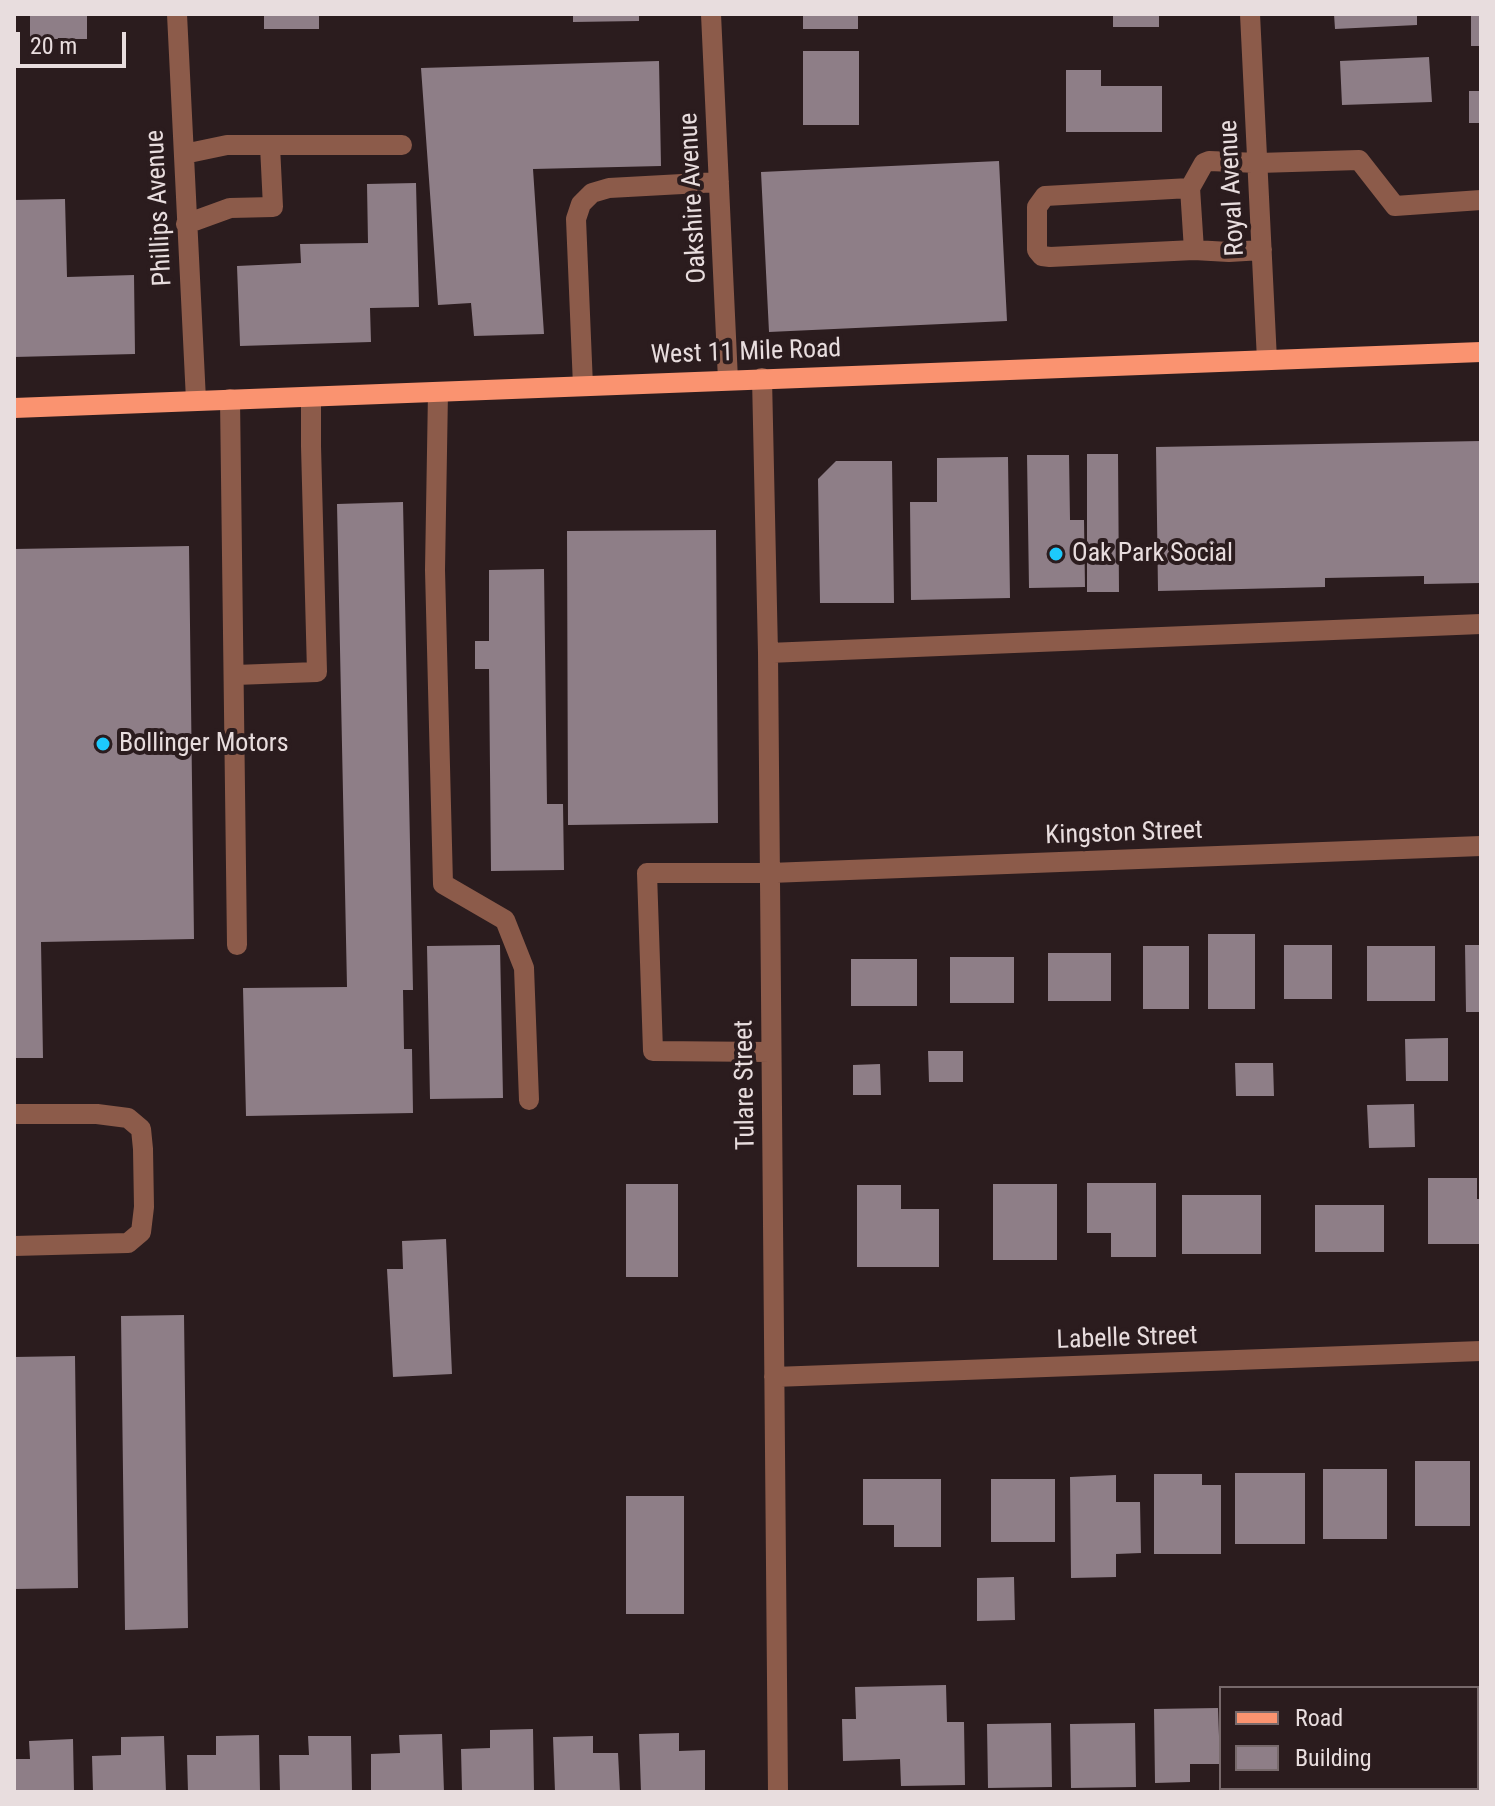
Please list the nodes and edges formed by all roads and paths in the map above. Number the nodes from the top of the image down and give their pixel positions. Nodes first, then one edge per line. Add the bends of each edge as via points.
1 (177, 14) edge
2 (711, 14) edge
3 (1250, 14) edge
4 (402, 145) dead end
5 (270, 146) junction
6 (184, 154) junction
7 (1258, 163) junction
8 (719, 182) junction
9 (1190, 188) junction
10 (1481, 200) edge
11 (186, 224) junction
12 (1194, 250) junction
13 (1262, 250) junction
14 (1481, 352) edge
15 (1267, 360) junction
16 (762, 378) junction
17 (728, 380) junction
18 (583, 386) junction
19 (438, 392) junction
20 (311, 397) junction
21 (230, 399) junction
22 (196, 400) junction
23 (14, 408) edge
24 (1481, 624) edge
25 (768, 653) junction
26 (235, 675) junction
27 (1481, 846) edge
28 (770, 873) junction
29 (237, 945) dead end
30 (771, 1052) junction
31 (529, 1100) dead end
32 (14, 1114) edge
33 (14, 1246) edge
34 (1481, 1351) edge
35 (774, 1377) junction
36 (778, 1792) edge

1 - 6 street, Phillips Avenue
2 - 8 street, Oakshire Avenue
3 - 7 street, Royal Avenue
4 - 5 street
5 - 6 street via 227,145
5 - 11 street via 273,207 230,208
6 - 11 street, Phillips Avenue
7 - 9 street via 1209,161
7 - 10 street via 1359,160 1395,206
7 - 13 street, Royal Avenue
8 - 17 street, Oakshire Avenue
8 - 18 street via 609,188 592,193 581,204 576,219
9 - 12 street
9 - 12 street via 1045,196 1037,207 1037,250 1050,257
11 - 22 street, Phillips Avenue
12 - 13 street
13 - 15 street, Royal Avenue
14 - 15 main road, West 11 Mile Road
15 - 16 main road, West 11 Mile Road
16 - 17 main road, West 11 Mile Road
16 - 25 street, Tulare Street
17 - 18 main road, West 11 Mile Road
18 - 19 main road, West 11 Mile Road
19 - 20 main road, West 11 Mile Road
19 - 31 street via 435,570 443,884 505,920 524,968
20 - 21 main road, West 11 Mile Road
20 - 26 street via 317,672
21 - 22 main road, West 11 Mile Road
21 - 26 street
22 - 23 main road, West 11 Mile Road
24 - 25 street
25 - 28 street, Tulare Street
26 - 29 street
27 - 28 street, Kingston Street
28 - 30 street, Tulare Street
28 - 30 street, Kingston Street via 647,873 653,1051
30 - 35 street, Tulare Street
32 - 33 street via 128,1118 141,1129 144,1207 141,1232 128,1243
34 - 35 street, Labelle Street
35 - 36 street, Tulare Street

